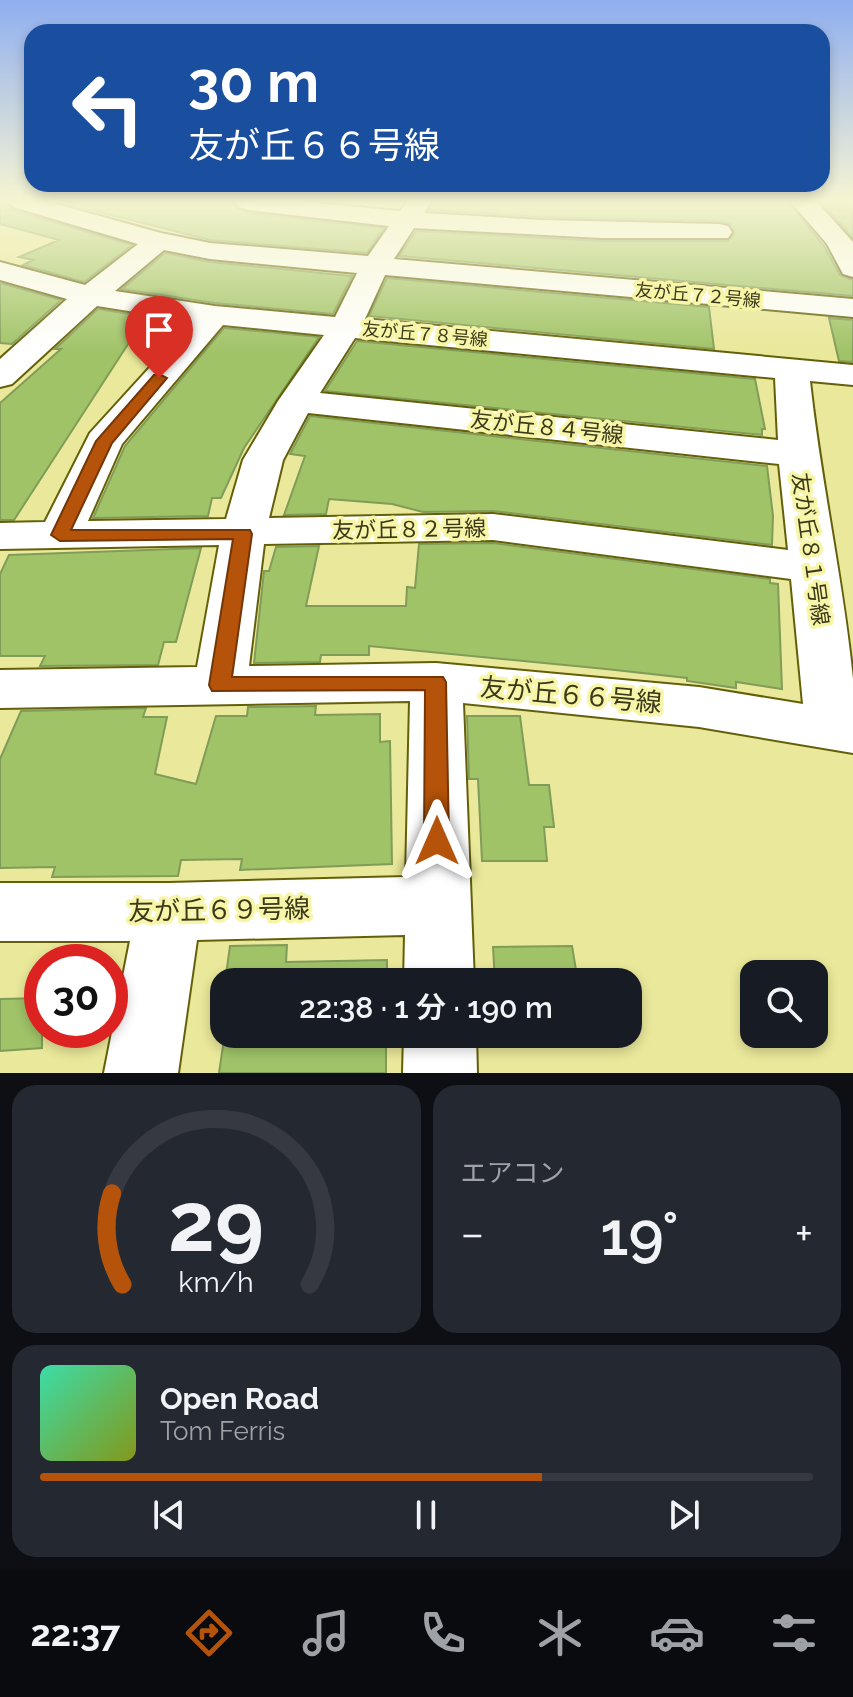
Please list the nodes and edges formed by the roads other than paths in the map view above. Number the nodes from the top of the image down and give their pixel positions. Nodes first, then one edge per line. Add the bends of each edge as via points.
1 (144, 252) edge
2 (220, 252) edge
3 (385, 252) edge
4 (725, 252) edge
5 (374, 268) junction
6 (0, 271) edge
7 (89, 296) junction
8 (853, 308) edge
9 (215, 315) junction
10 (346, 326) junction
11 (737, 331) junction
12 (792, 369) junction
13 (853, 375) edge
14 (0, 377) edge
15 (296, 401) junction
16 (798, 454) junction
17 (243, 534) junction
18 (60, 535) junction
19 (0, 536) edge
20 (815, 568) junction
21 (436, 682) junction
22 (220, 685) junction
23 (1, 691) edge
24 (843, 730) edge
25 (437, 905) junction
26 (0, 912) edge
27 (169, 912) junction
28 (439, 968) edge
29 (440, 1048) edge
30 (141, 1073) edge
31 (440, 1073) edge

1 - 7 street
2 - 5 street, 友が丘７２号線
3 - 5 street
4 - 11 street
5 - 10 street
5 - 11 street, 友が丘７２号線
6 - 7 street, 友が丘７８号線
7 - 9 street, 友が丘７８号線
7 - 14 street
8 - 11 street, 友が丘７２号線
9 - 10 street, 友が丘７８号線
9 - 18 street via 104,441
10 - 11 street, 友が丘７８号線
10 - 15 street
11 - 12 street, 友が丘７８号線
12 - 13 street, 友が丘７８号線
12 - 16 street, 友が丘８１号線
15 - 16 street, 友が丘８４号線
15 - 17 street via 263,460
16 - 20 street, 友が丘８１号線
17 - 18 street, 友が丘８２号線
17 - 20 street, 友が丘８２号線 via 493,527
17 - 22 street
18 - 19 street, 友が丘８２号線
20 - 24 street, 友が丘８１号線
21 - 22 street, 友が丘６６号線
21 - 24 street, 友が丘６６号線 via 699,707
21 - 25 street
22 - 23 street, 友が丘６６号線
25 - 27 street, 友が丘６９号線
25 - 28 street
26 - 27 street, 友が丘６９号線
27 - 30 street
29 - 31 street

